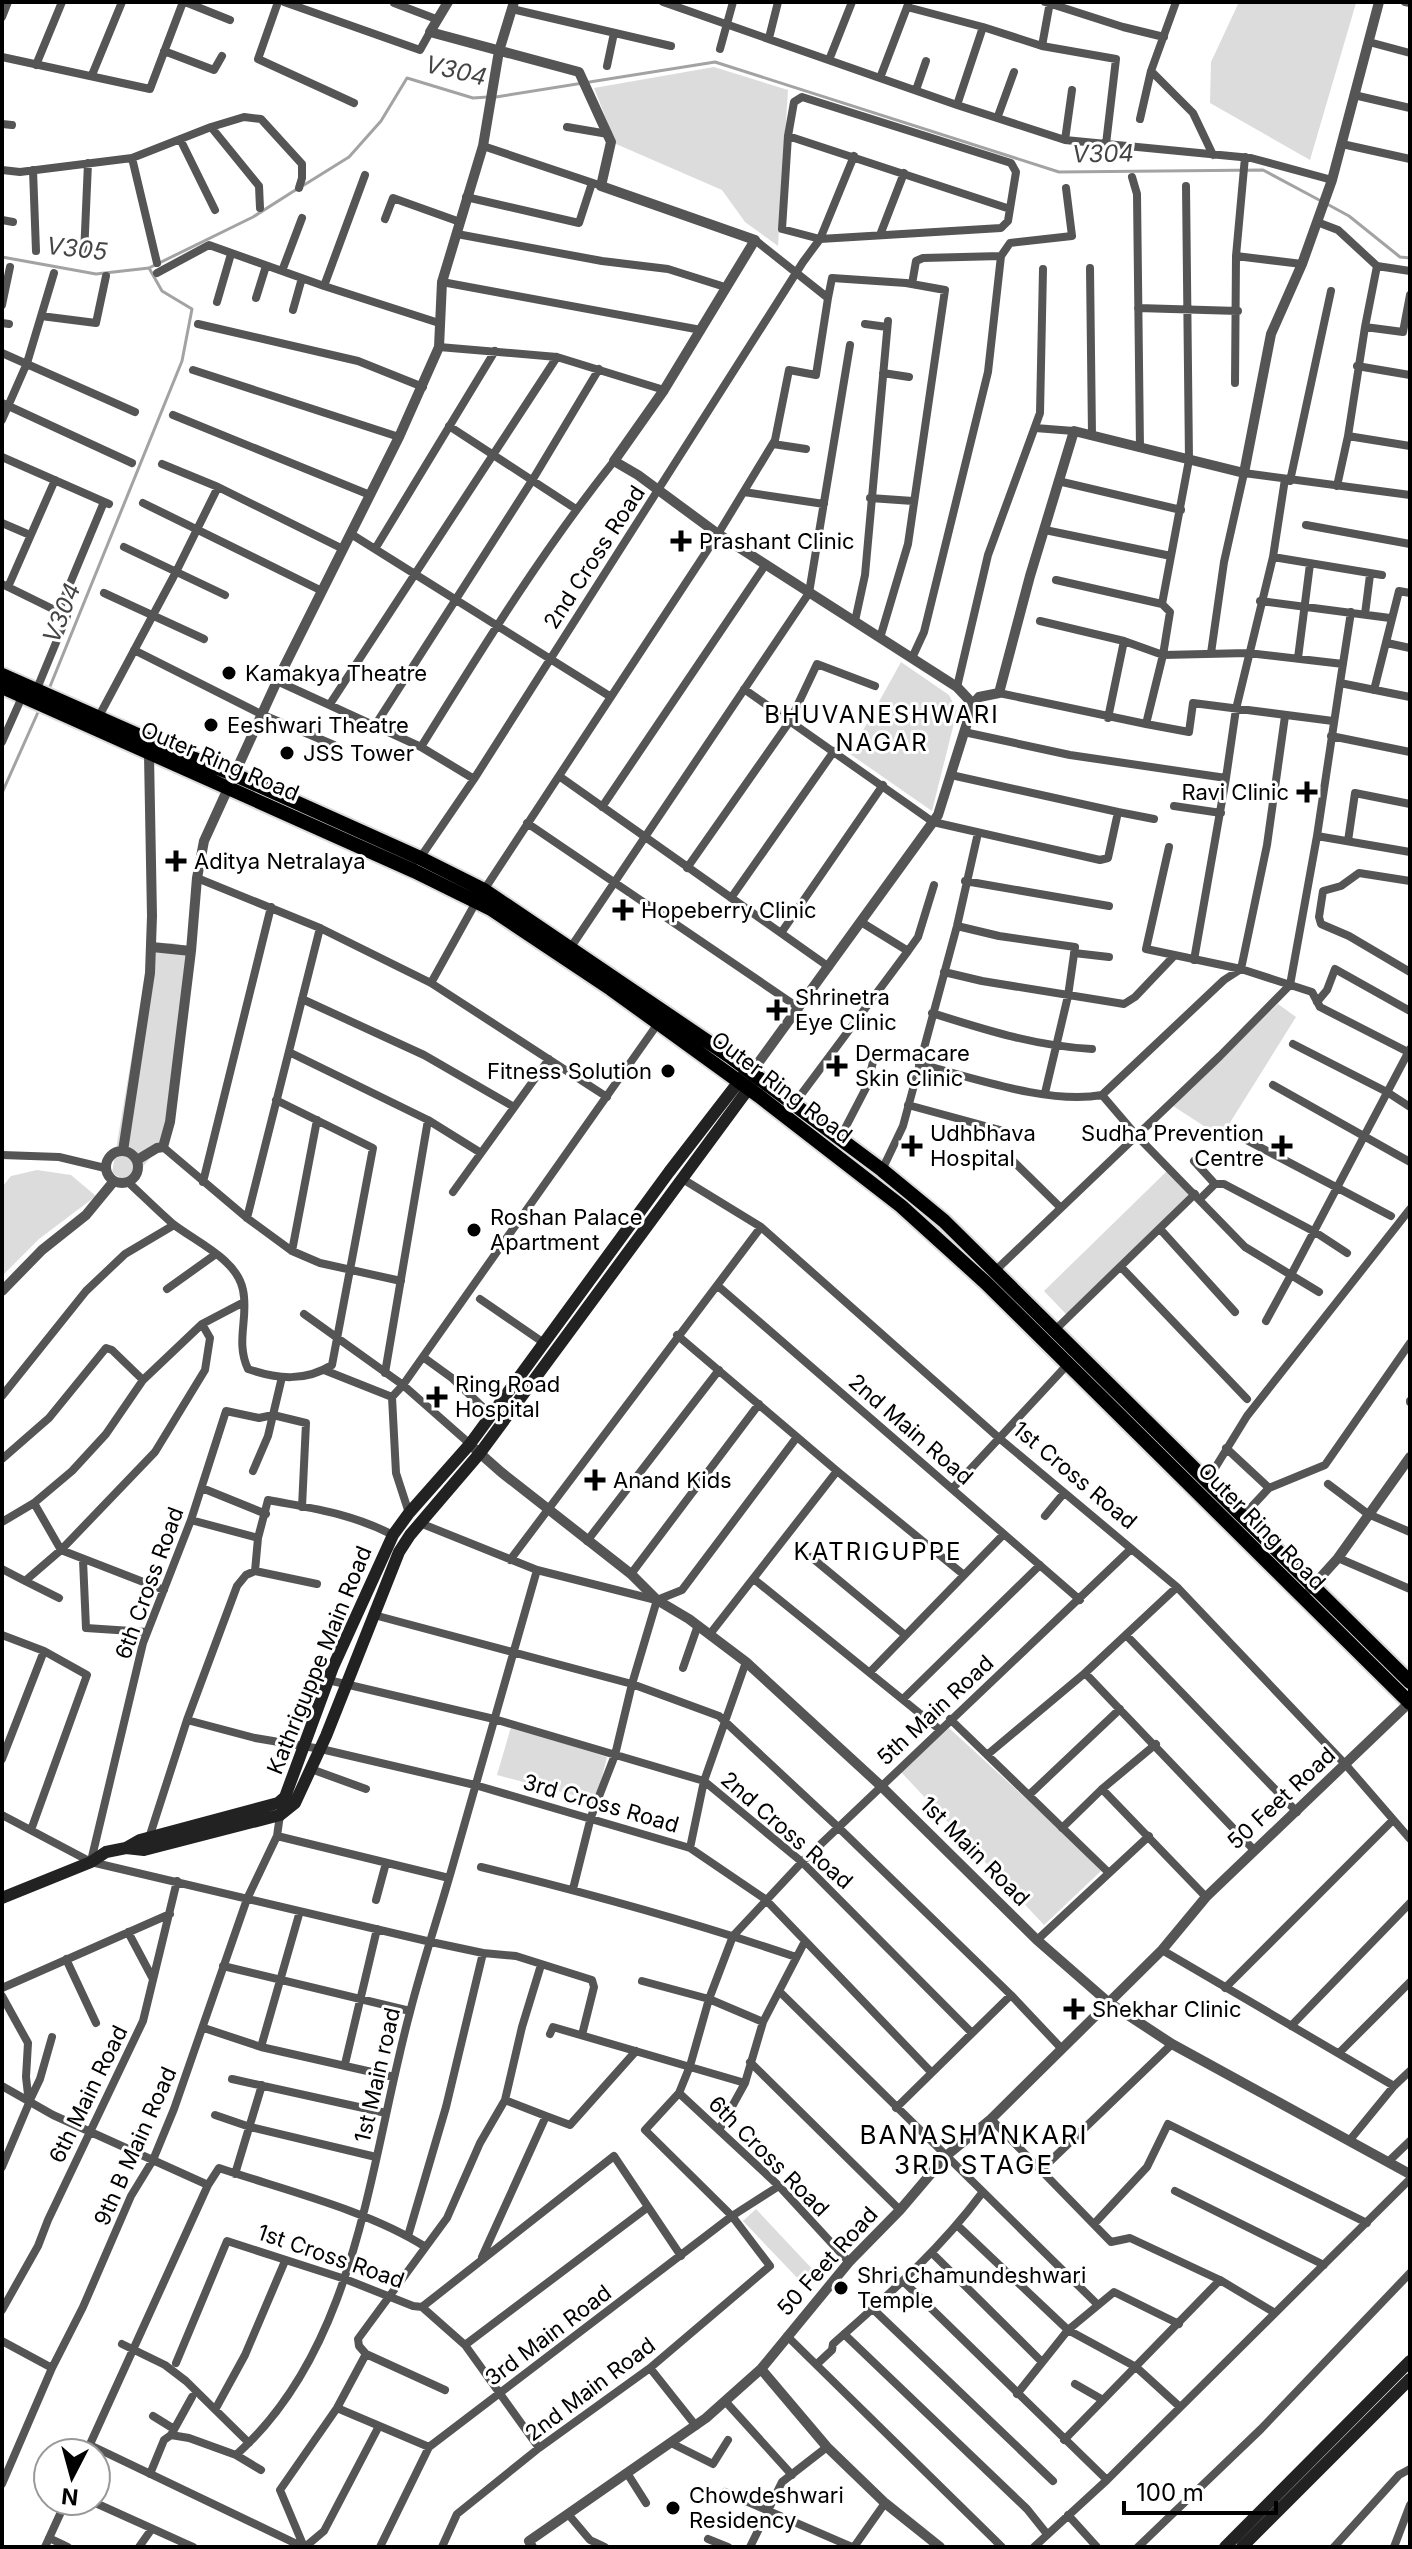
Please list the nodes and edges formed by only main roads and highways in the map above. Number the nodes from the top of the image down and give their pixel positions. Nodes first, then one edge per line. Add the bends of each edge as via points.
1 (2, 675) edge
2 (2, 687) edge
3 (33, 696) junction
4 (58, 707) junction
5 (230, 780) junction
6 (480, 896) junction
7 (750, 1077) junction
8 (475, 1448) junction
9 (1308, 1591) junction
10 (1410, 1682) edge
11 (1410, 1702) edge
12 (126, 1848) junction
13 (2, 1898) edge
14 (1408, 2369) edge
15 (1225, 2547) edge
16 (1242, 2547) edge

1 - 3 highway, Outer Ring Road
2 - 3 highway, Outer Ring Road
3 - 4 highway, Outer Ring Road
4 - 5 highway, Outer Ring Road via 98,718
4 - 5 highway, Outer Ring Road via 149,755
5 - 6 highway, Outer Ring Road
5 - 6 highway, Outer Ring Road via 420,858
6 - 7 highway, Outer Ring Road via 571,947
6 - 7 highway, Outer Ring Road via 491,909 659,1022
7 - 8 main road, Kathriguppe Main Road via 681,1178
7 - 8 main road, Kathriguppe Main Road via 669,1172 491,1415
7 - 9 highway, Outer Ring Road via 986,1283
7 - 9 highway, Outer Ring Road via 840,1138 944,1221 1243,1516
8 - 12 main road, Kathriguppe Main Road via 393,1535 328,1680 285,1797
8 - 12 main road, Kathriguppe Main Road via 399,1552 295,1803 280,1815 144,1850
9 - 10 highway, Outer Ring Road
9 - 11 highway, Outer Ring Road
12 - 13 main road, Kathriguppe Main Road
14 - 15 main road
14 - 16 main road

